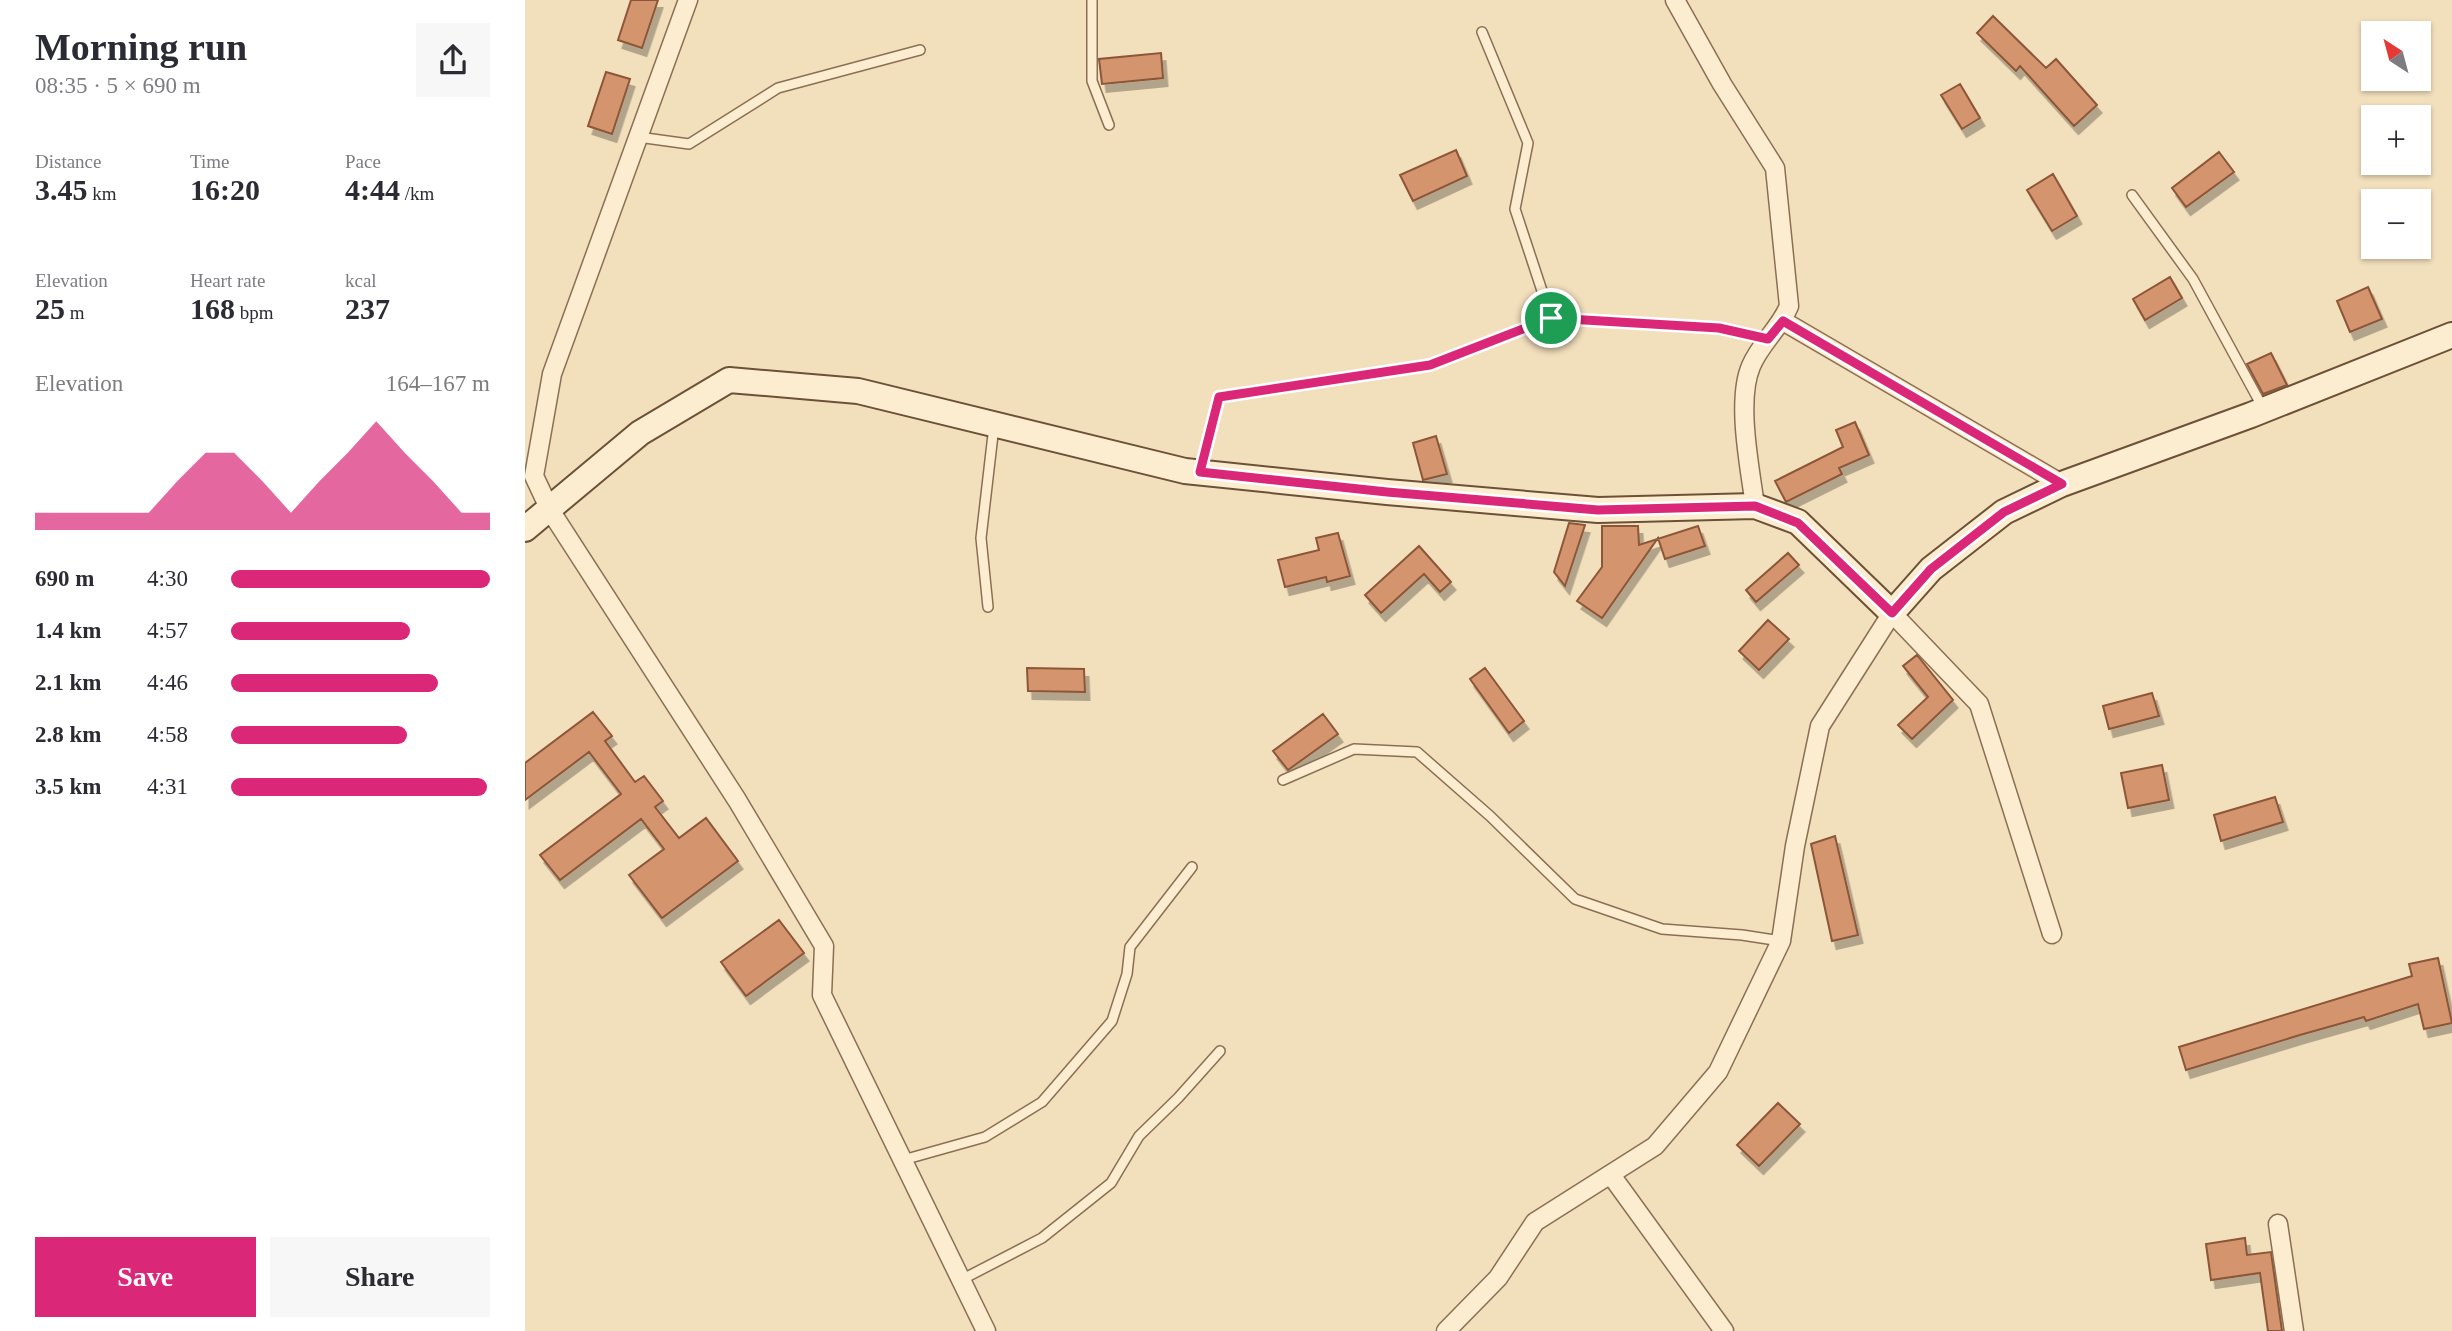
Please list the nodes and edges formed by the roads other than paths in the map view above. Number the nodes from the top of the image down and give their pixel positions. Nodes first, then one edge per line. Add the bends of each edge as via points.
1 (688, 0) edge
2 (1092, 0) edge
3 (1675, 0) edge
4 (1482, 32) dead end
5 (920, 50) dead end
6 (1109, 125) dead end
7 (638, 137) junction
8 (2132, 195) dead end
9 (1551, 318) junction
10 (1783, 321) junction
11 (2452, 335) edge
12 (1768, 339) junction
13 (2264, 410) junction
14 (994, 424) junction
15 (1200, 472) junction
16 (2062, 484) junction
17 (1755, 506) junction
18 (551, 510) junction
19 (525, 529) edge
20 (988, 607) dead end
21 (1892, 613) junction
22 (1283, 780) dead end
23 (1192, 867) dead end
24 (2052, 934) dead end
25 (1781, 941) junction
26 (1220, 1051) dead end
27 (903, 1160) junction
28 (1611, 1175) junction
29 (2278, 1224) dead end
30 (961, 1280) junction
31 (986, 1331) edge
32 (1446, 1331) edge
33 (1724, 1331) edge
34 (2294, 1331) edge

1 - 7 street
2 - 6 lane via 1092,81
3 - 10 street via 1775,168 1789,306
4 - 9 lane via 1528,143 1515,209
5 - 7 lane via 778,88 689,144
7 - 18 street via 552,374 534,476
8 - 13 lane via 2193,279
9 - 12 lane via 1719,328
9 - 15 lane via 1430,365 1219,397
10 - 12 street
10 - 16 street
11 - 13 street
12 - 17 street via 1750,367 1743,412
13 - 16 street
14 - 15 street
14 - 18 street via 858,391 729,380 640,433
14 - 20 lane via 981,538
15 - 17 street via 1598,510
16 - 21 street via 2004,512 1931,569
17 - 21 street via 1798,523
18 - 19 street
18 - 27 street via 737,800 824,946 823,995
21 - 24 street via 1979,704
21 - 25 street via 1820,726
22 - 25 lane via 1354,748 1417,752 1575,899 1662,929
23 - 27 lane via 1130,947 1112,1021 1042,1102 985,1137
25 - 28 street via 1718,1072 1655,1146
26 - 30 lane via 1139,1136 1111,1183 1042,1238
27 - 30 street
28 - 32 street via 1535,1222 1498,1278
28 - 33 street
29 - 34 street
30 - 31 street

